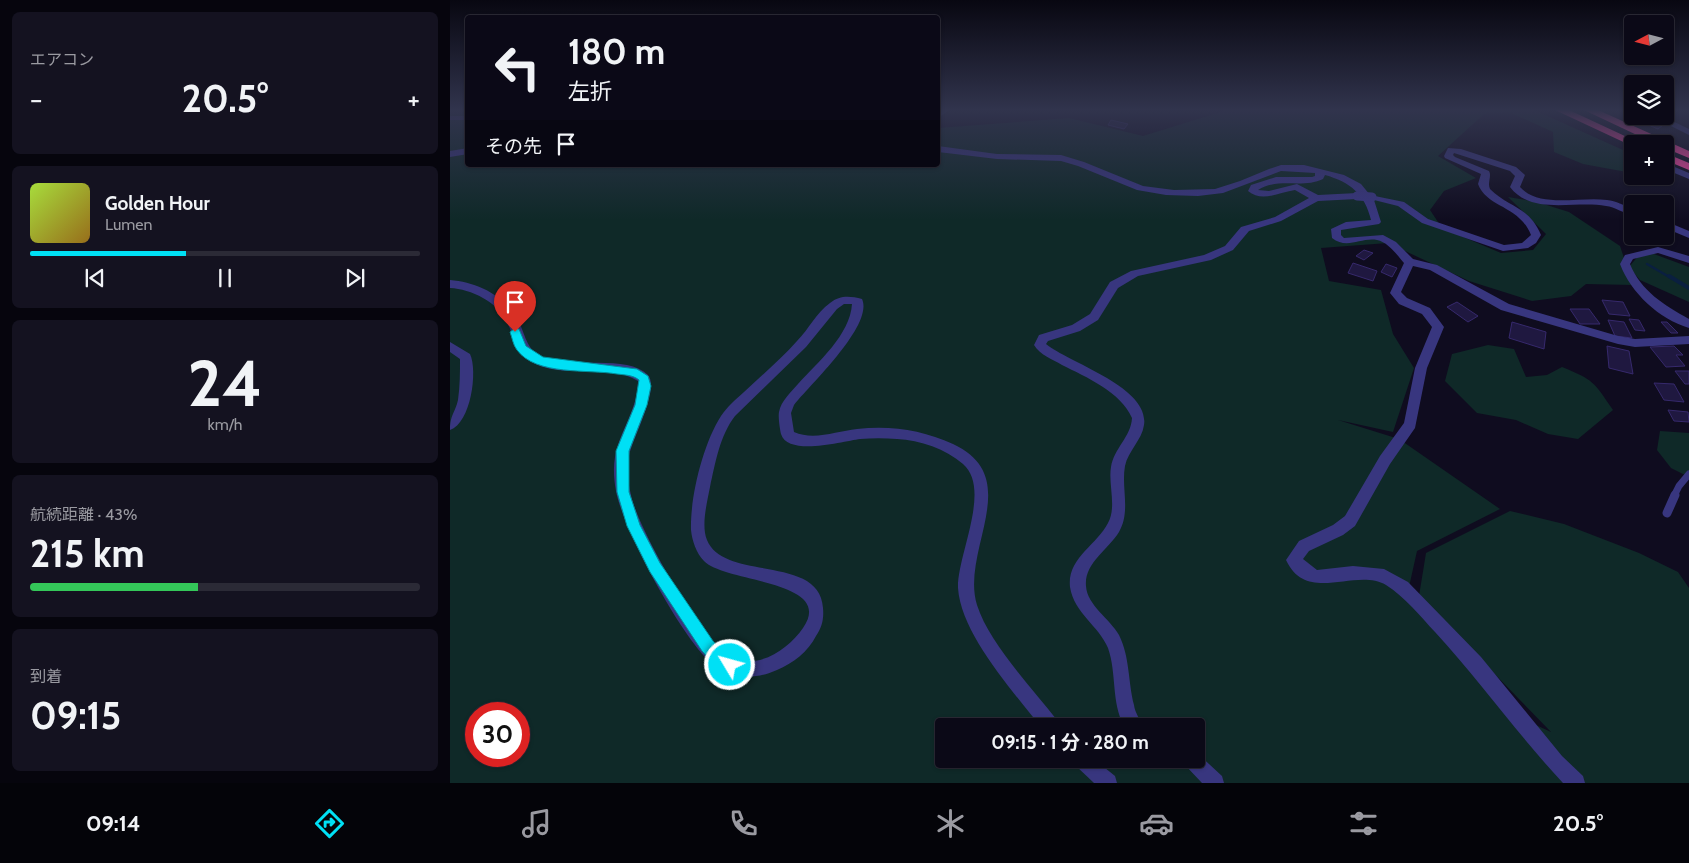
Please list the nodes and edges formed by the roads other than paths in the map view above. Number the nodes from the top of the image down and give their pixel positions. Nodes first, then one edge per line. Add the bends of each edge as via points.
1 (1674, 148) edge
2 (940, 149) edge
3 (465, 152) edge
4 (450, 154) edge
5 (1689, 155) edge
6 (1674, 160) edge
7 (1689, 167) edge
8 (1674, 170) edge
9 (1320, 171) junction
10 (1689, 176) edge
11 (1316, 198) junction
12 (1624, 209) edge
13 (1674, 228) edge
14 (1689, 234) edge
15 (1689, 260) edge
16 (1410, 262) junction
17 (450, 284) edge
18 (1689, 324) edge
19 (1689, 340) edge
20 (450, 346) edge
21 (450, 425) edge
22 (1689, 474) edge
23 (1667, 512) dead end
24 (1045, 718) edge
25 (1128, 718) edge
26 (1092, 768) edge
27 (1200, 768) edge
28 (1108, 783) edge
29 (1215, 783) edge
30 (1576, 783) edge

1 - 5 highway
2 - 9 street via 1071,160 1128,184 1162,192 1229,189 1274,168 1304,167
3 - 4 street
6 - 7 highway
8 - 10 street
9 - 11 street via 1320,177 1314,180 1276,180 1253,190 1267,195 1298,188
9 - 16 street via 1344,176 1358,184 1375,215 1376,222 1345,224 1336,229 1336,236 1348,242 1367,237 1379,238 1392,244
11 - 12 street, bridge via 1372,197 1401,204 1425,221 1497,246 1518,248 1532,241 1536,235 1527,218 1486,191 1483,184 1486,173 1448,156 1451,150 1458,150 1513,169 1520,174 1515,186 1517,191 1527,196 1558,202 1606,203
11 - 25 street via 1278,219 1245,229 1229,248 1218,254 1135,273 1114,285 1094,317 1076,328 1050,334 1040,345 1112,387 1133,407 1138,418 1135,432 1118,465 1116,525 1086,559 1077,589 1087,609 1101,621 1114,642
13 - 14 street
15 - 18 street via 1658,250 1629,257 1626,264 1628,274 1653,304
16 - 19 street via 1433,267 1505,307 1609,337 1635,343
16 - 30 street via 1396,293 1403,301 1426,311 1438,327 1421,368 1410,424 1350,521 1304,546 1294,560 1315,577 1353,573 1384,576 1403,587 1475,663
17 - 24 street via 464,283 487,295 509,315 521,348 540,361 628,371 644,379 641,405 622,451 623,492 634,526 655,568 708,646 721,661 740,668 763,669 785,658 806,637 816,620 817,605 813,593 800,585 733,569 710,557 699,539 698,513 715,439 726,417 809,337 830,308 840,300 858,302 857,318 844,339 789,403 785,413 788,435 806,441 895,433 952,449 971,464 979,476 983,495 981,519 967,566 965,589 970,610 984,637
20 - 21 street via 466,357 464,407
22 - 23 lane via 1679,486
26 - 28 street
27 - 29 street

